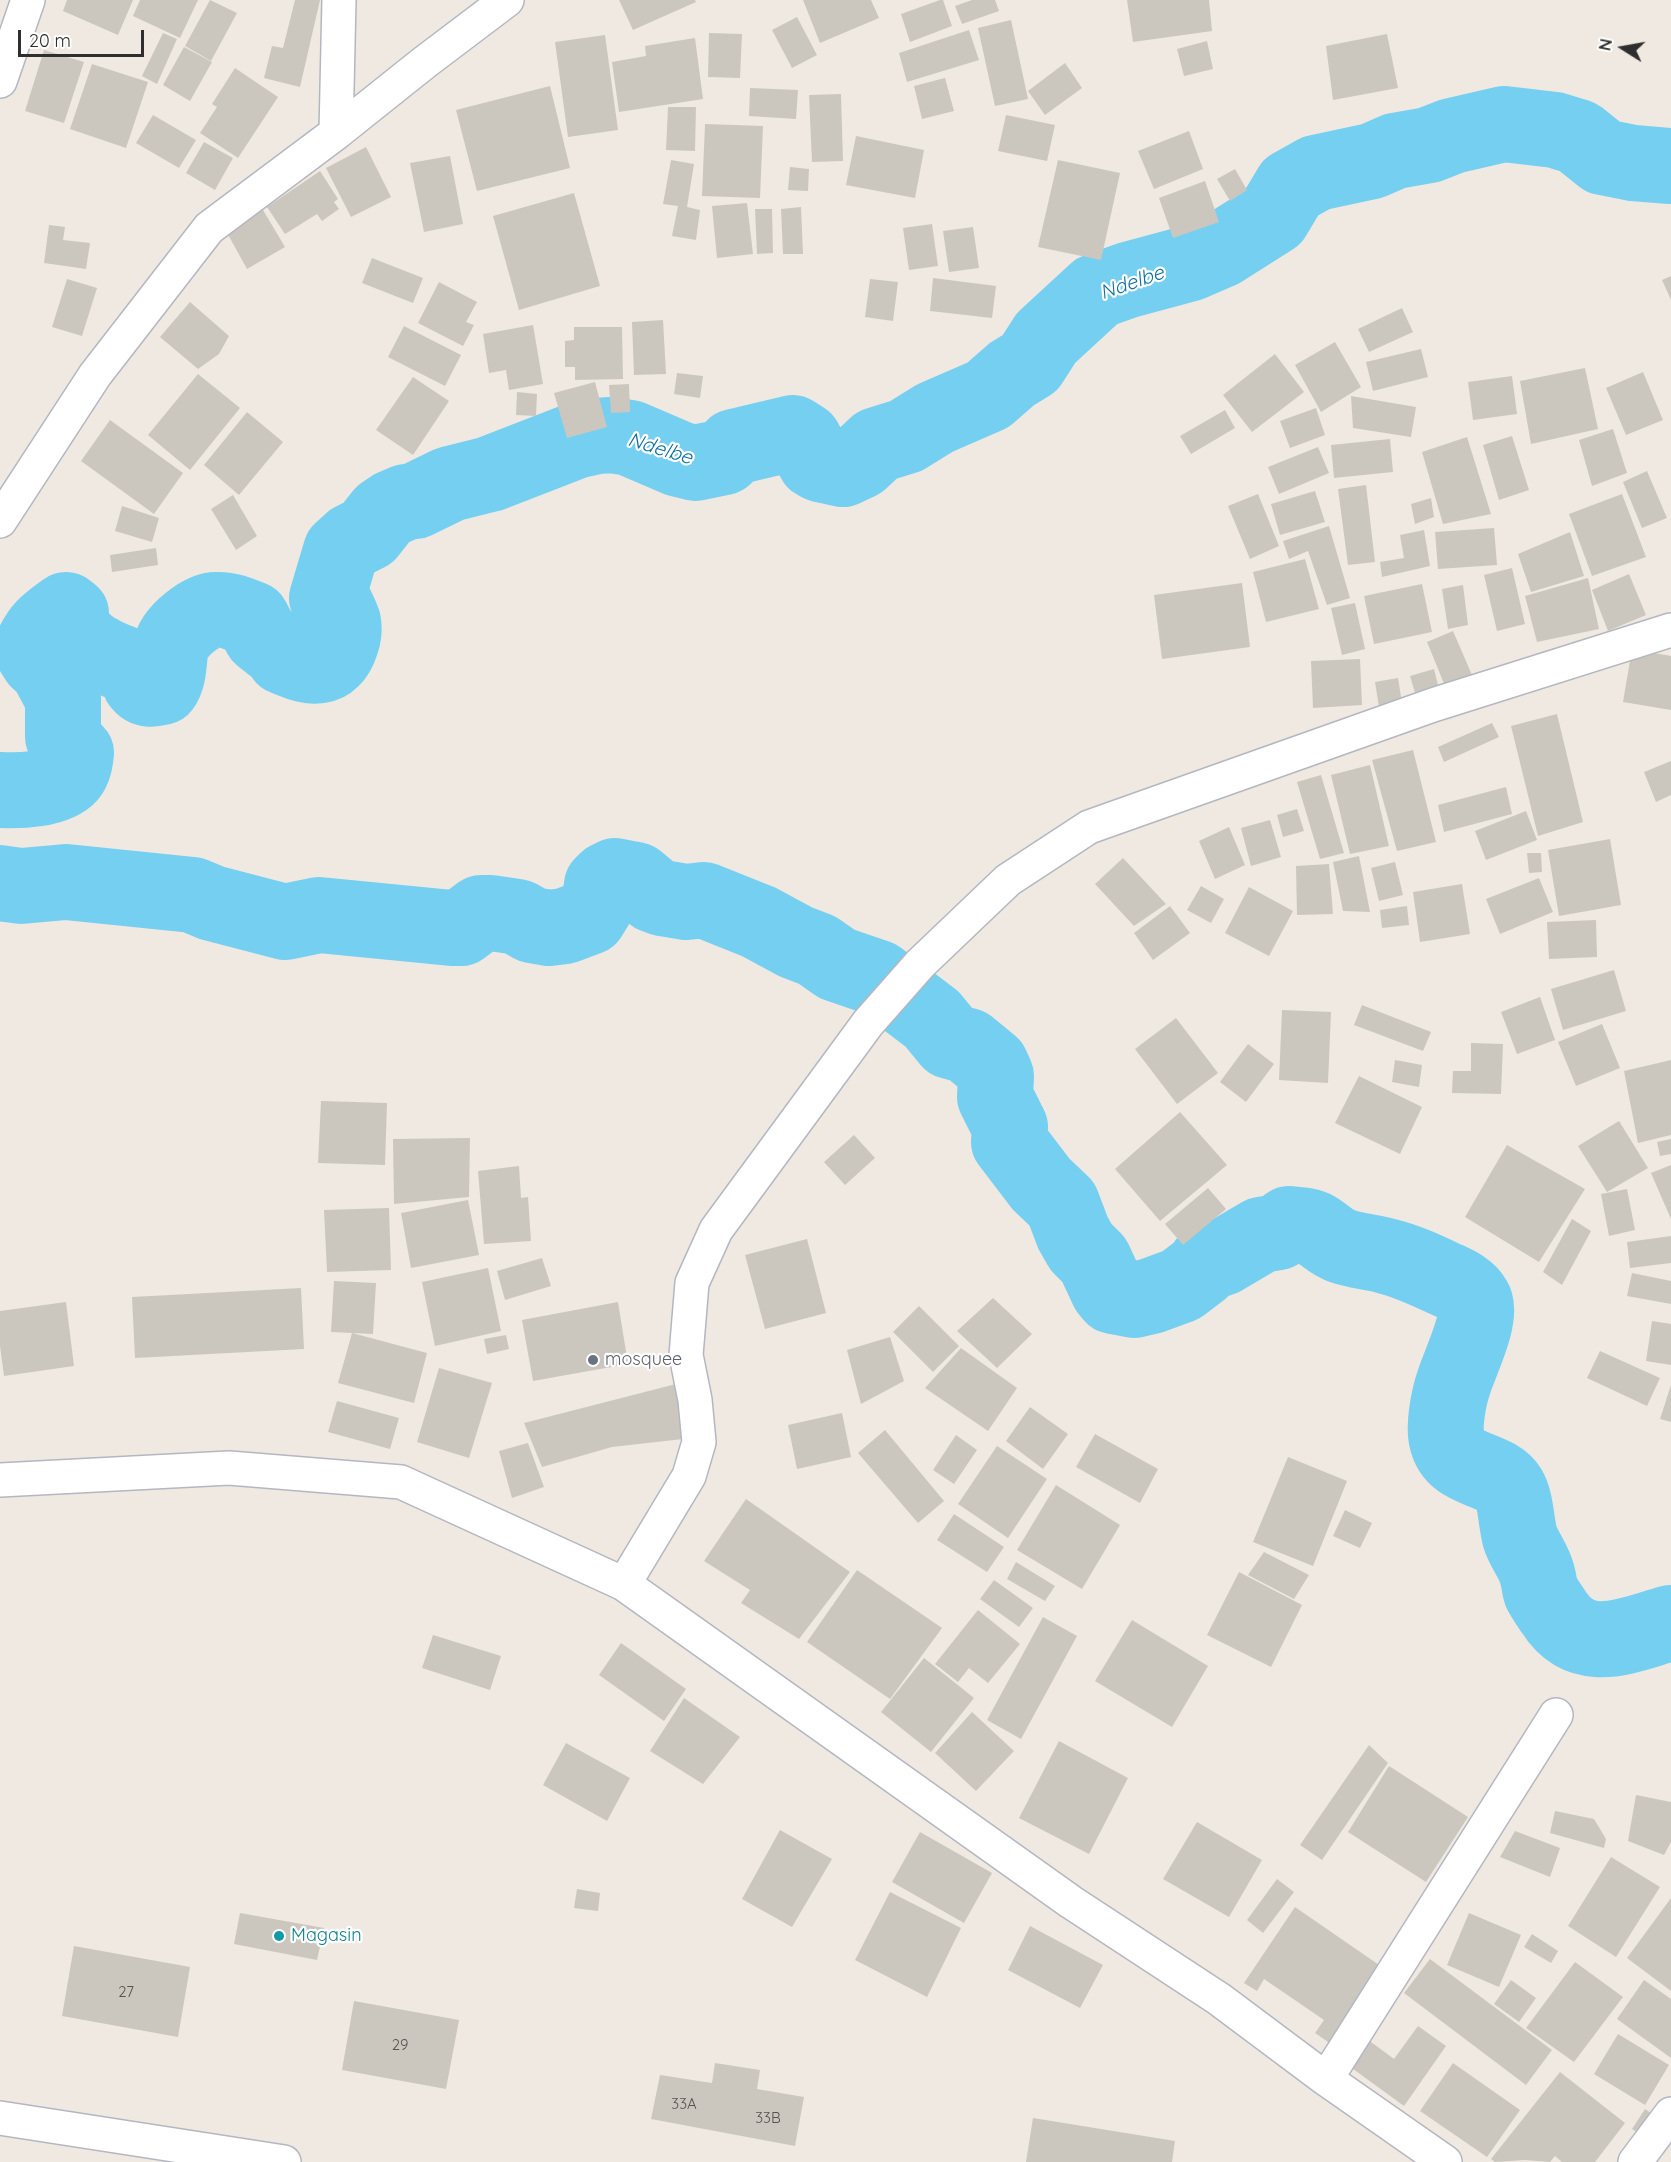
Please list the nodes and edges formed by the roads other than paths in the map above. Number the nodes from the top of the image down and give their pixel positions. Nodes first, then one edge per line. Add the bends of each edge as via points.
1 (28, 0) edge
2 (339, 0) edge
3 (507, 0) edge
4 (0, 81) edge
5 (336, 134) junction
6 (0, 521) edge
7 (1671, 630) edge
8 (0, 1480) edge
9 (624, 1584) junction
10 (1556, 1715) dead end
11 (1326, 2079) junction
12 (1671, 2114) edge
13 (0, 2118) edge
14 (284, 2162) edge
15 (1445, 2162) edge
16 (1635, 2162) edge

1 - 4 street
2 - 5 street
3 - 5 street
5 - 6 street via 209,228 95,375
7 - 9 street via 1433,705 1089,827 1008,880 920,964 868,1023 716,1230 693,1283 686,1355 699,1442 688,1476
8 - 9 street via 229,1468 401,1482
9 - 11 street via 1071,1902 1219,1999
10 - 11 street
11 - 15 street
12 - 16 street
13 - 14 street

